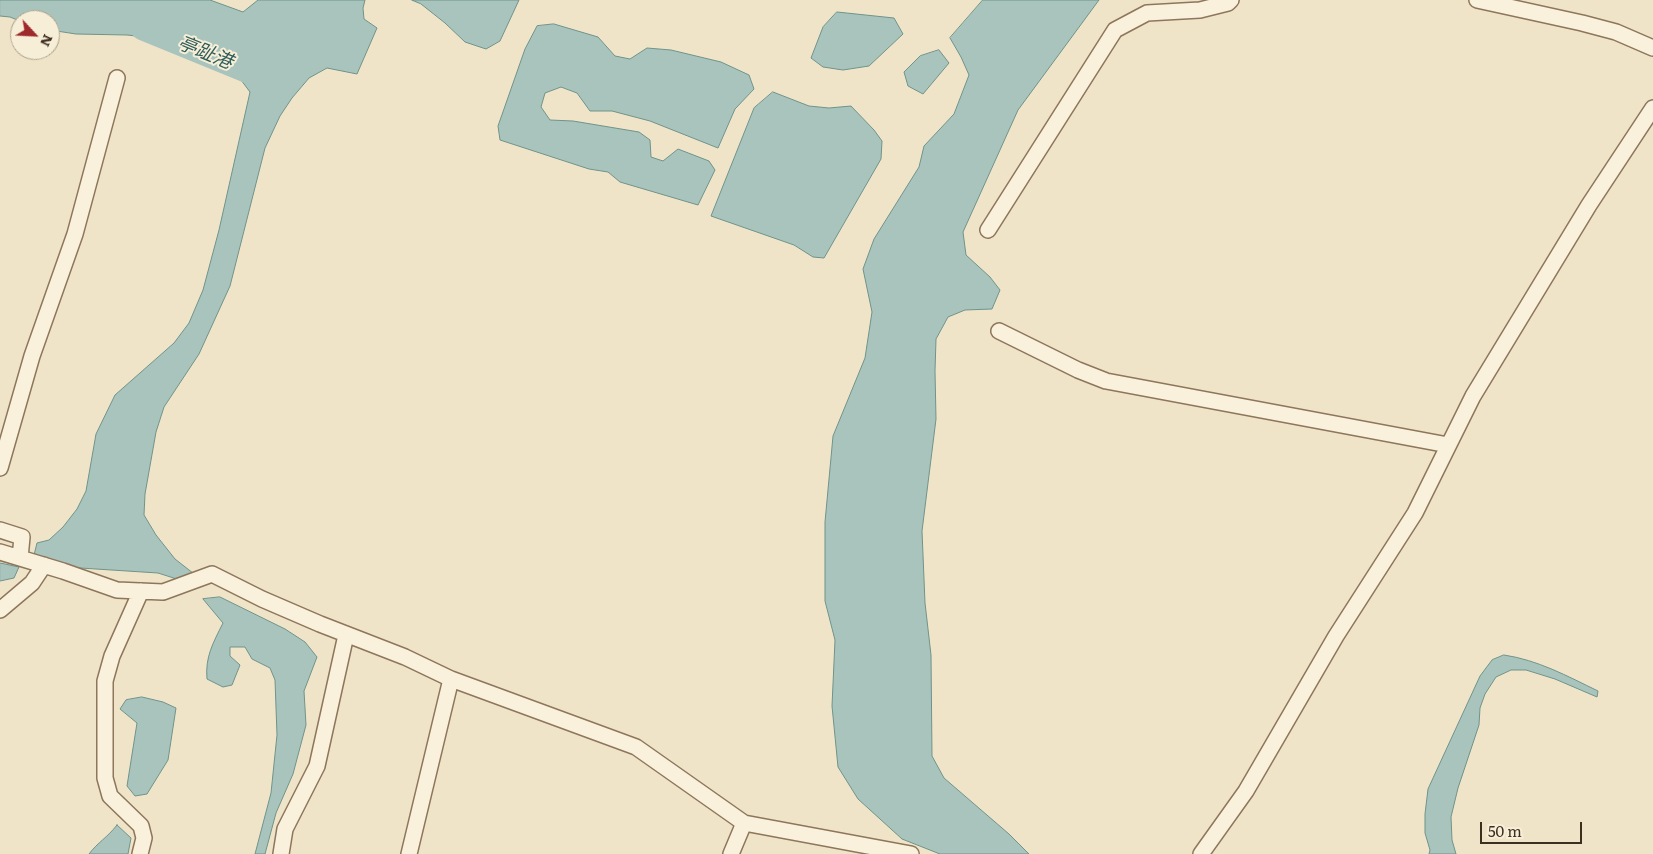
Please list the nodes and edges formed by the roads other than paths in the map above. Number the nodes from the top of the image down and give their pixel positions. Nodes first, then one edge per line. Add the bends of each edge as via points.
1 (1231, 0) edge
2 (1477, 0) edge
3 (1150, 7) edge
4 (1653, 48) edge
5 (117, 78) dead end
6 (1653, 108) edge
7 (988, 230) dead end
8 (999, 331) dead end
9 (1448, 445) junction
10 (0, 468) edge
11 (0, 530) edge
12 (0, 552) edge
13 (20, 558) junction
14 (44, 565) junction
15 (141, 591) junction
16 (0, 610) edge
17 (346, 635) junction
18 (451, 679) junction
19 (744, 823) junction
20 (140, 854) edge
21 (280, 854) edge
22 (409, 854) edge
23 (731, 854) edge
24 (911, 854) edge
25 (1201, 854) edge

1 - 3 street via 1200,10
2 - 4 street via 1599,27
3 - 7 street via 1115,30
5 - 10 street via 75,234 32,356
6 - 9 street via 1478,388
8 - 9 street via 1106,381
9 - 25 street via 1415,513 1336,636 1246,791
11 - 13 street via 22,537
12 - 13 street
13 - 14 street
14 - 15 street via 117,590
14 - 16 street via 32,583
15 - 17 street via 163,592 212,574
15 - 20 street via 112,656 105,681 104,778 110,796 141,826 144,838
17 - 18 street via 405,657
17 - 21 street via 317,766 285,829
18 - 19 street via 636,747
18 - 22 street
19 - 23 street
19 - 24 street

